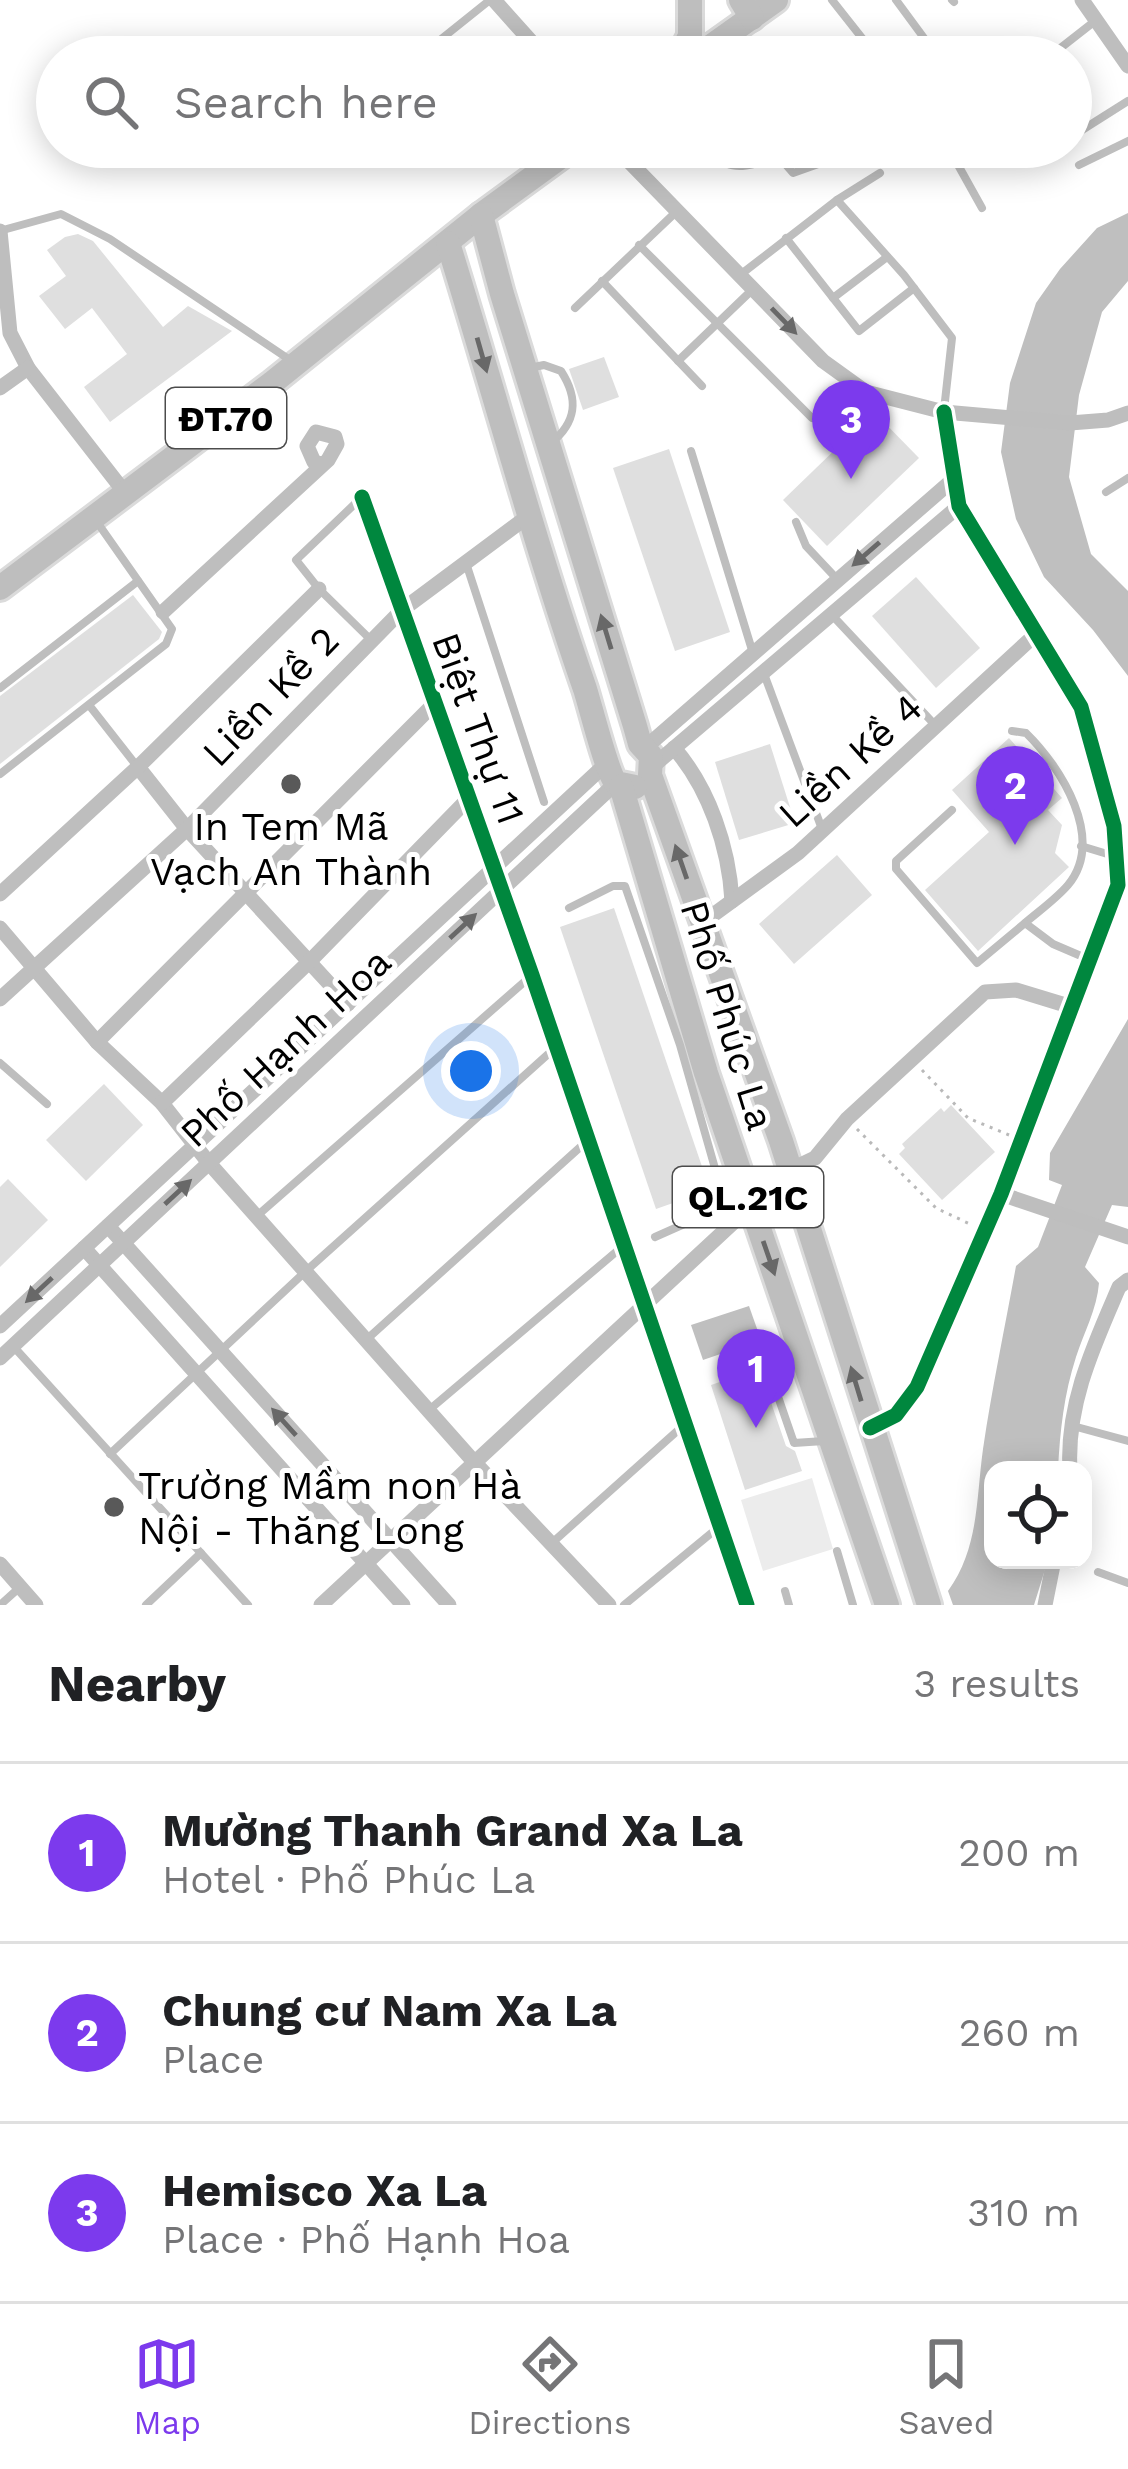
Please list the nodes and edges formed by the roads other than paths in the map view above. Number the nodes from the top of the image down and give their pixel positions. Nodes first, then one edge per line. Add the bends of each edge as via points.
1 (492, 0) edge
2 (689, 0) edge
3 (776, 0) edge
4 (832, 0) edge
5 (896, 0) edge
6 (1082, 0) edge
7 (746, 9) edge
8 (1096, 20) junction
9 (446, 36) edge
10 (525, 36) edge
11 (690, 36) edge
12 (722, 36) edge
13 (860, 36) edge
14 (923, 36) edge
15 (1076, 36) edge
16 (1128, 66) edge
17 (1128, 100) edge
18 (1092, 123) edge
19 (1128, 141) edge
20 (1092, 159) edge
21 (546, 168) edge
22 (635, 168) edge
23 (960, 168) edge
24 (880, 173) dead end
25 (837, 200) junction
26 (982, 208) dead end
27 (677, 211) junction
28 (482, 215) junction
29 (1, 231) edge
30 (786, 238) junction
31 (448, 243) junction
32 (639, 245) junction
33 (887, 257) junction
34 (740, 275) junction
35 (602, 281) junction
36 (914, 288) junction
37 (753, 289) junction
38 (833, 298) junction
39 (575, 308) dead end
40 (717, 323) junction
41 (5, 334) edge
42 (678, 361) junction
43 (296, 364) junction
44 (28, 368) junction
45 (526, 369) junction
46 (702, 386) dead end
47 (0, 388) edge
48 (944, 412) junction
49 (1128, 413) edge
50 (812, 418) dead end
51 (549, 443) junction
52 (692, 451) dead end
53 (321, 464) dead end
54 (955, 478) junction
55 (1128, 478) edge
56 (1106, 492) dead end
57 (126, 494) junction
58 (362, 497) joint
59 (959, 506) junction
60 (527, 517) junction
61 (95, 518) junction
62 (796, 522) dead end
63 (466, 562) junction
64 (837, 579) junction
65 (138, 580) junction
66 (0, 588) edge
67 (319, 590) junction
68 (402, 610) junction
69 (163, 612) junction
70 (831, 614) junction
71 (1035, 635) junction
72 (370, 640) junction
73 (752, 652) junction
74 (763, 672) junction
75 (0, 688) edge
76 (436, 701) junction
77 (88, 705) junction
78 (936, 726) junction
79 (1012, 731) dead end
80 (674, 748) junction
81 (647, 758) junction
82 (138, 767) junction
83 (613, 773) junction
84 (0, 774) edge
85 (471, 796) junction
86 (544, 802) dead end
87 (952, 810) dead end
88 (187, 829) junction
89 (823, 830) junction
90 (1081, 846) junction
91 (1116, 857) junction
92 (494, 868) junction
93 (247, 891) junction
94 (499, 892) junction
95 (0, 894) edge
96 (732, 901) junction
97 (568, 908) dead end
98 (702, 923) junction
99 (1025, 923) junction
100 (0, 928) edge
101 (1090, 959) junction
102 (311, 960) junction
103 (34, 971) junction
104 (532, 975) junction
105 (0, 999) edge
106 (348, 1004) junction
107 (1072, 1007) junction
108 (97, 1042) junction
109 (688, 1043) junction
110 (556, 1047) junction
111 (0, 1063) edge
112 (162, 1103) junction
113 (47, 1104) dead end
114 (588, 1140) junction
115 (195, 1146) junction
116 (209, 1162) junction
117 (790, 1170) junction
118 (1001, 1193) junction
119 (752, 1206) junction
120 (257, 1216) junction
121 (107, 1226) junction
122 (656, 1237) dead end
123 (1128, 1238) edge
124 (123, 1244) junction
125 (624, 1245) junction
126 (84, 1248) junction
127 (99, 1266) junction
128 (306, 1271) junction
129 (1125, 1285) edge
130 (645, 1306) junction
131 (0, 1328) edge
132 (367, 1340) junction
133 (220, 1351) junction
134 (801, 1351) junction
135 (6, 1352) edge
136 (196, 1374) junction
137 (428, 1410) junction
138 (686, 1424) junction
139 (1072, 1426) junction
140 (870, 1428) junction
141 (831, 1440) junction
142 (1128, 1441) edge
143 (110, 1454) junction
144 (1070, 1461) edge
145 (475, 1463) junction
146 (720, 1526) junction
147 (391, 1540) junction
148 (552, 1543) junction
149 (837, 1551) dead end
150 (201, 1553) junction
151 (0, 1564) edge
152 (366, 1564) junction
153 (1052, 1569) edge
154 (1098, 1572) dead end
155 (1128, 1583) edge
156 (20, 1587) junction
157 (784, 1591) dead end
158 (0, 1605) edge
159 (36, 1605) edge
160 (146, 1605) edge
161 (248, 1605) edge
162 (321, 1605) edge
163 (403, 1605) edge
164 (449, 1605) edge
165 (609, 1605) edge
166 (624, 1605) edge
167 (747, 1605) edge
168 (789, 1605) edge
169 (853, 1605) edge
170 (887, 1605) edge
171 (929, 1605) edge
172 (1045, 1605) edge

1 - 9 lane
1 - 10 street
2 - 11 main road
3 - 7 main road
4 - 13 lane
5 - 14 lane
6 - 8 street
7 - 12 main road
8 - 15 lane
8 - 16 street
17 - 18 lane
19 - 20 lane
21 - 28 main road, ĐT.70
22 - 27 street
23 - 26 lane
24 - 25 lane
25 - 30 lane
25 - 33 lane
27 - 32 lane
27 - 34 street
28 - 31 main road, ĐT.70
28 - 45 main road, Phố Phúc La / QL.21C
29 - 41 street
29 - 43 lane via 61,214
30 - 34 lane
30 - 38 lane
31 - 43 main road, ĐT.70
31 -> 60 main road, Phố Phúc La / QL.21C
32 - 35 lane
32 - 40 lane
33 - 36 lane
33 - 38 lane
34 - 37 street
35 - 39 lane
35 - 42 lane
36 - 38 lane via 859,331
36 - 48 lane via 952,338
37 - 40 lane
37 -> 48 street via 823,361 866,392
40 - 42 lane
40 - 50 lane
41 - 44 street
42 - 46 lane
43 - 57 main road, ĐT.70
44 - 47 street
44 - 57 street
45 - 51 main road, Phố Phúc La / QL.21C
45 - 51 lane via 561,371 574,402 569,426
48 - 49 street via 1070,423
48 - 54 street
81 -> 51 main road, Phố Phúc La / QL.21C
52 - 73 lane
53 - 69 street
54 - 59 street
54 -> 64 street
55 - 56 lane
57 - 61 main road, ĐT.70
58 - 67 lane via 296,560
58 - 68 street, Biệt Thự 11
59 - 70 street
59 - 71 street
60 - 63 street, Liền Kề 2
60 - 83 main road, Phố Phúc La / QL.21C
61 - 65 lane
61 - 66 main road, ĐT.70
62 - 64 lane
63 - 68 street, Liền Kề 2
63 - 86 lane
64 - 73 street
65 - 69 lane
65 - 75 lane
67 - 72 lane
67 - 82 street
68 - 72 street, Liền Kề 2
68 - 76 street, Biệt Thự 11
69 - 77 lane via 172,629 166,644
70 - 74 street
70 - 78 lane
71 - 78 street, Liền Kề 4
71 - 91 street via 1081,706
72 - 88 street, Liền Kề 2
73 - 81 street
74 - 80 street
74 - 89 lane
76 - 85 street, Biệt Thự 11
76 - 93 street
77 - 82 lane
77 - 84 lane
78 - 89 street, Liền Kề 4
79 - 90 lane via 1026,733 1060,776 1082,828
80 - 81 street
80 - 96 street via 699,778 730,869
81 - 83 main road via 638,786
81 - 83 main road via 624,742 610,750
98 -> 81 main road, Phố Phúc La / QL.21C
82 - 88 street
82 - 95 street
83 - 92 street, Phố Hạnh Hoa
83 - 94 street, Phố Hạnh Hoa
83 - 109 main road, Phố Phúc La / QL.21C
85 - 92 street, Biệt Thự 11
85 - 102 street
87 - 99 lane via 896,860 896,869 976,963
88 - 93 street
88 - 103 street, Liền Kề 2
89 - 96 street, Liền Kề 4
90 - 91 lane
90 - 99 lane via 1070,882
91 - 101 street via 1118,885
92 - 94 street, Biệt Thự 11
92 - 106 street, Phố Hạnh Hoa
93 - 102 street
93 - 108 street
94 - 104 street, Biệt Thự 11
116 -> 94 street, Phố Hạnh Hoa
96 - 98 street, Liền Kề 4
97 - 109 lane via 625,886
98 - 117 main road, Phố Phúc La / QL.21C
99 - 101 lane
100 - 103 street
101 - 107 street
102 - 106 street
102 - 112 street
103 - 105 street, Liền Kề 2
103 - 108 street
104 - 110 street, Biệt Thự 11
104 - 120 lane
106 - 115 street, Phố Hạnh Hoa
107 - 117 street via 1016,990 985,992 815,1158
107 - 118 street
108 - 112 street
109 - 119 main road, Phố Phúc La / QL.21C
109 - 122 lane via 723,1201
110 - 114 street, Biệt Thự 11
110 - 128 lane
111 - 113 lane
112 - 115 street
114 - 125 street, Biệt Thự 11
114 - 132 lane
115 - 116 street
115 - 121 street, Phố Hạnh Hoa
116 - 120 street
124 -> 116 street, Phố Hạnh Hoa
117 - 119 street
140 -> 117 main road, Phố Phúc La / QL.21C
118 - 123 street
118 - 140 street via 917,1387 896,1415
119 - 130 street
119 -> 134 main road, Phố Phúc La / QL.21C
120 - 128 street
121 - 124 street
121 - 126 street, Phố Hạnh Hoa
124 - 127 street, Phố Hạnh Hoa
124 - 133 street
125 - 130 street, Biệt Thự 11
125 - 137 lane
126 - 127 street
126 -> 131 street, Phố Hạnh Hoa
127 - 135 street, Phố Hạnh Hoa
127 - 136 street
128 - 132 street
128 - 133 lane
129 - 139 street via 1085,1364
130 - 138 street, Biệt Thự 11
130 - 145 street
131 - 135 street
132 - 137 street
133 - 136 lane
147 -> 133 street
134 - 141 main road, Phố Phúc La / QL.21C
134 - 141 lane via 773,1382 794,1443
135 - 143 lane
136 - 143 lane
136 - 152 street
137 - 145 street
138 - 146 street, Biệt Thự 11
138 - 148 lane
139 - 142 lane
139 - 144 street
140 - 171 main road, Phố Phúc La / QL.21C
141 - 170 main road, Phố Phúc La / QL.21C
143 - 150 lane
145 - 147 street
145 - 148 street
146 - 166 lane
146 - 167 street, Biệt Thự 11
147 - 152 street
147 - 164 street
148 - 165 street
149 - 169 lane
150 - 160 lane
150 - 161 lane
151 - 156 street
152 - 162 street
152 - 163 street
153 - 172 street
154 - 155 lane
156 - 158 lane
156 - 159 street
157 - 168 lane

